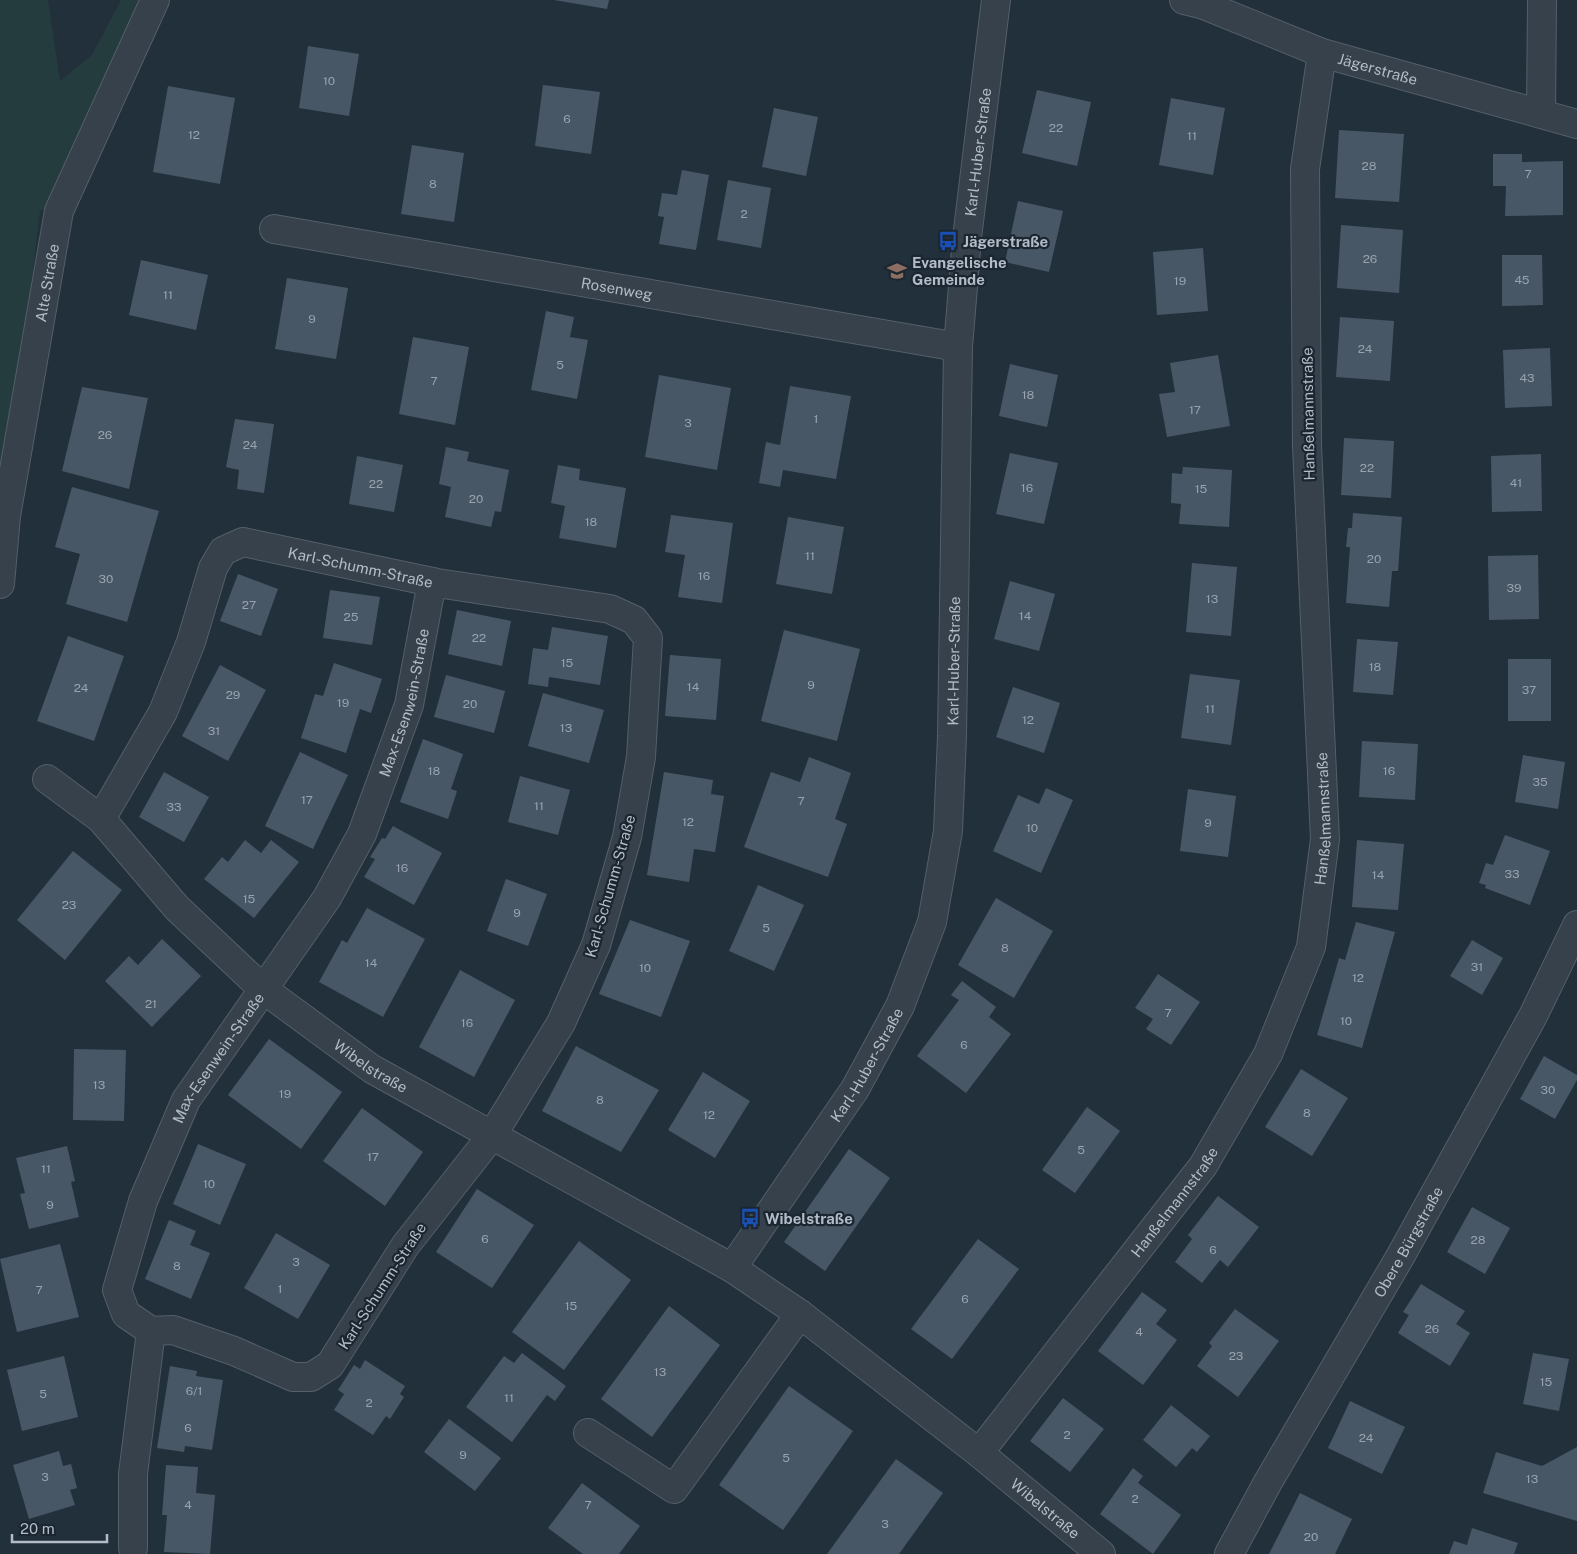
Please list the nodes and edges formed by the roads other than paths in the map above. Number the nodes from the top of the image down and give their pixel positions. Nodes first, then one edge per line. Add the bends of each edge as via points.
1 (155, 0) edge
2 (996, 0) edge
3 (1542, 0) edge
4 (1197, 2) edge
5 (1322, 53) junction
6 (1541, 113) junction
7 (1577, 124) edge
8 (274, 230) dead end
9 (958, 347) junction
10 (432, 582) junction
11 (0, 584) edge
12 (47, 779) dead end
13 (101, 819) junction
14 (1577, 925) edge
15 (263, 989) junction
16 (493, 1134) junction
17 (732, 1268) junction
18 (800, 1314) junction
19 (151, 1331) junction
20 (588, 1433) dead end
21 (979, 1452) junction
22 (132, 1548) dead end
23 (1101, 1554) edge
24 (1229, 1554) edge

1 - 11 street, Alte Straße via 58,211 6,516
2 - 9 street, Karl-Huber-Straße via 966,238
3 - 6 street
4 - 5 street, Jägerstraße
5 - 6 street, Jägerstraße
5 - 21 street, Hanßelmannstraße via 1304,169 1307,446 1326,839 1311,948 1268,1054 1203,1166
6 - 7 street, Jägerstraße
8 - 9 street, Rosenweg
9 - 17 street, Karl-Huber-Straße via 948,831 932,922 900,1006 855,1089
10 - 13 street, Karl-Schumm-Straße via 243,542 223,551 213,568 191,642 163,712
10 - 15 street, Max-Esenwein-Straße via 409,706 362,834 327,898
10 - 16 street, Karl-Schumm-Straße via 610,609 634,620 648,638 640,766 627,837 596,945 561,1023
12 - 13 street, Wibelstraße
13 - 15 street, Wibelstraße via 176,908
14 - 24 street, Obere Bürgstraße via 1533,1016 1400,1257
15 - 16 street, Wibelstraße via 372,1069
15 - 19 street, Max-Esenwein-Straße via 186,1100 143,1201 117,1290 126,1314
16 - 17 street, Wibelstraße
16 - 19 street, Karl-Schumm-Straße via 405,1246 330,1366 311,1377 293,1377 234,1351 173,1330
17 - 18 street, Wibelstraße
18 - 20 street via 674,1489
18 - 21 street, Wibelstraße
19 - 22 street via 132,1474
21 - 23 street, Wibelstraße

